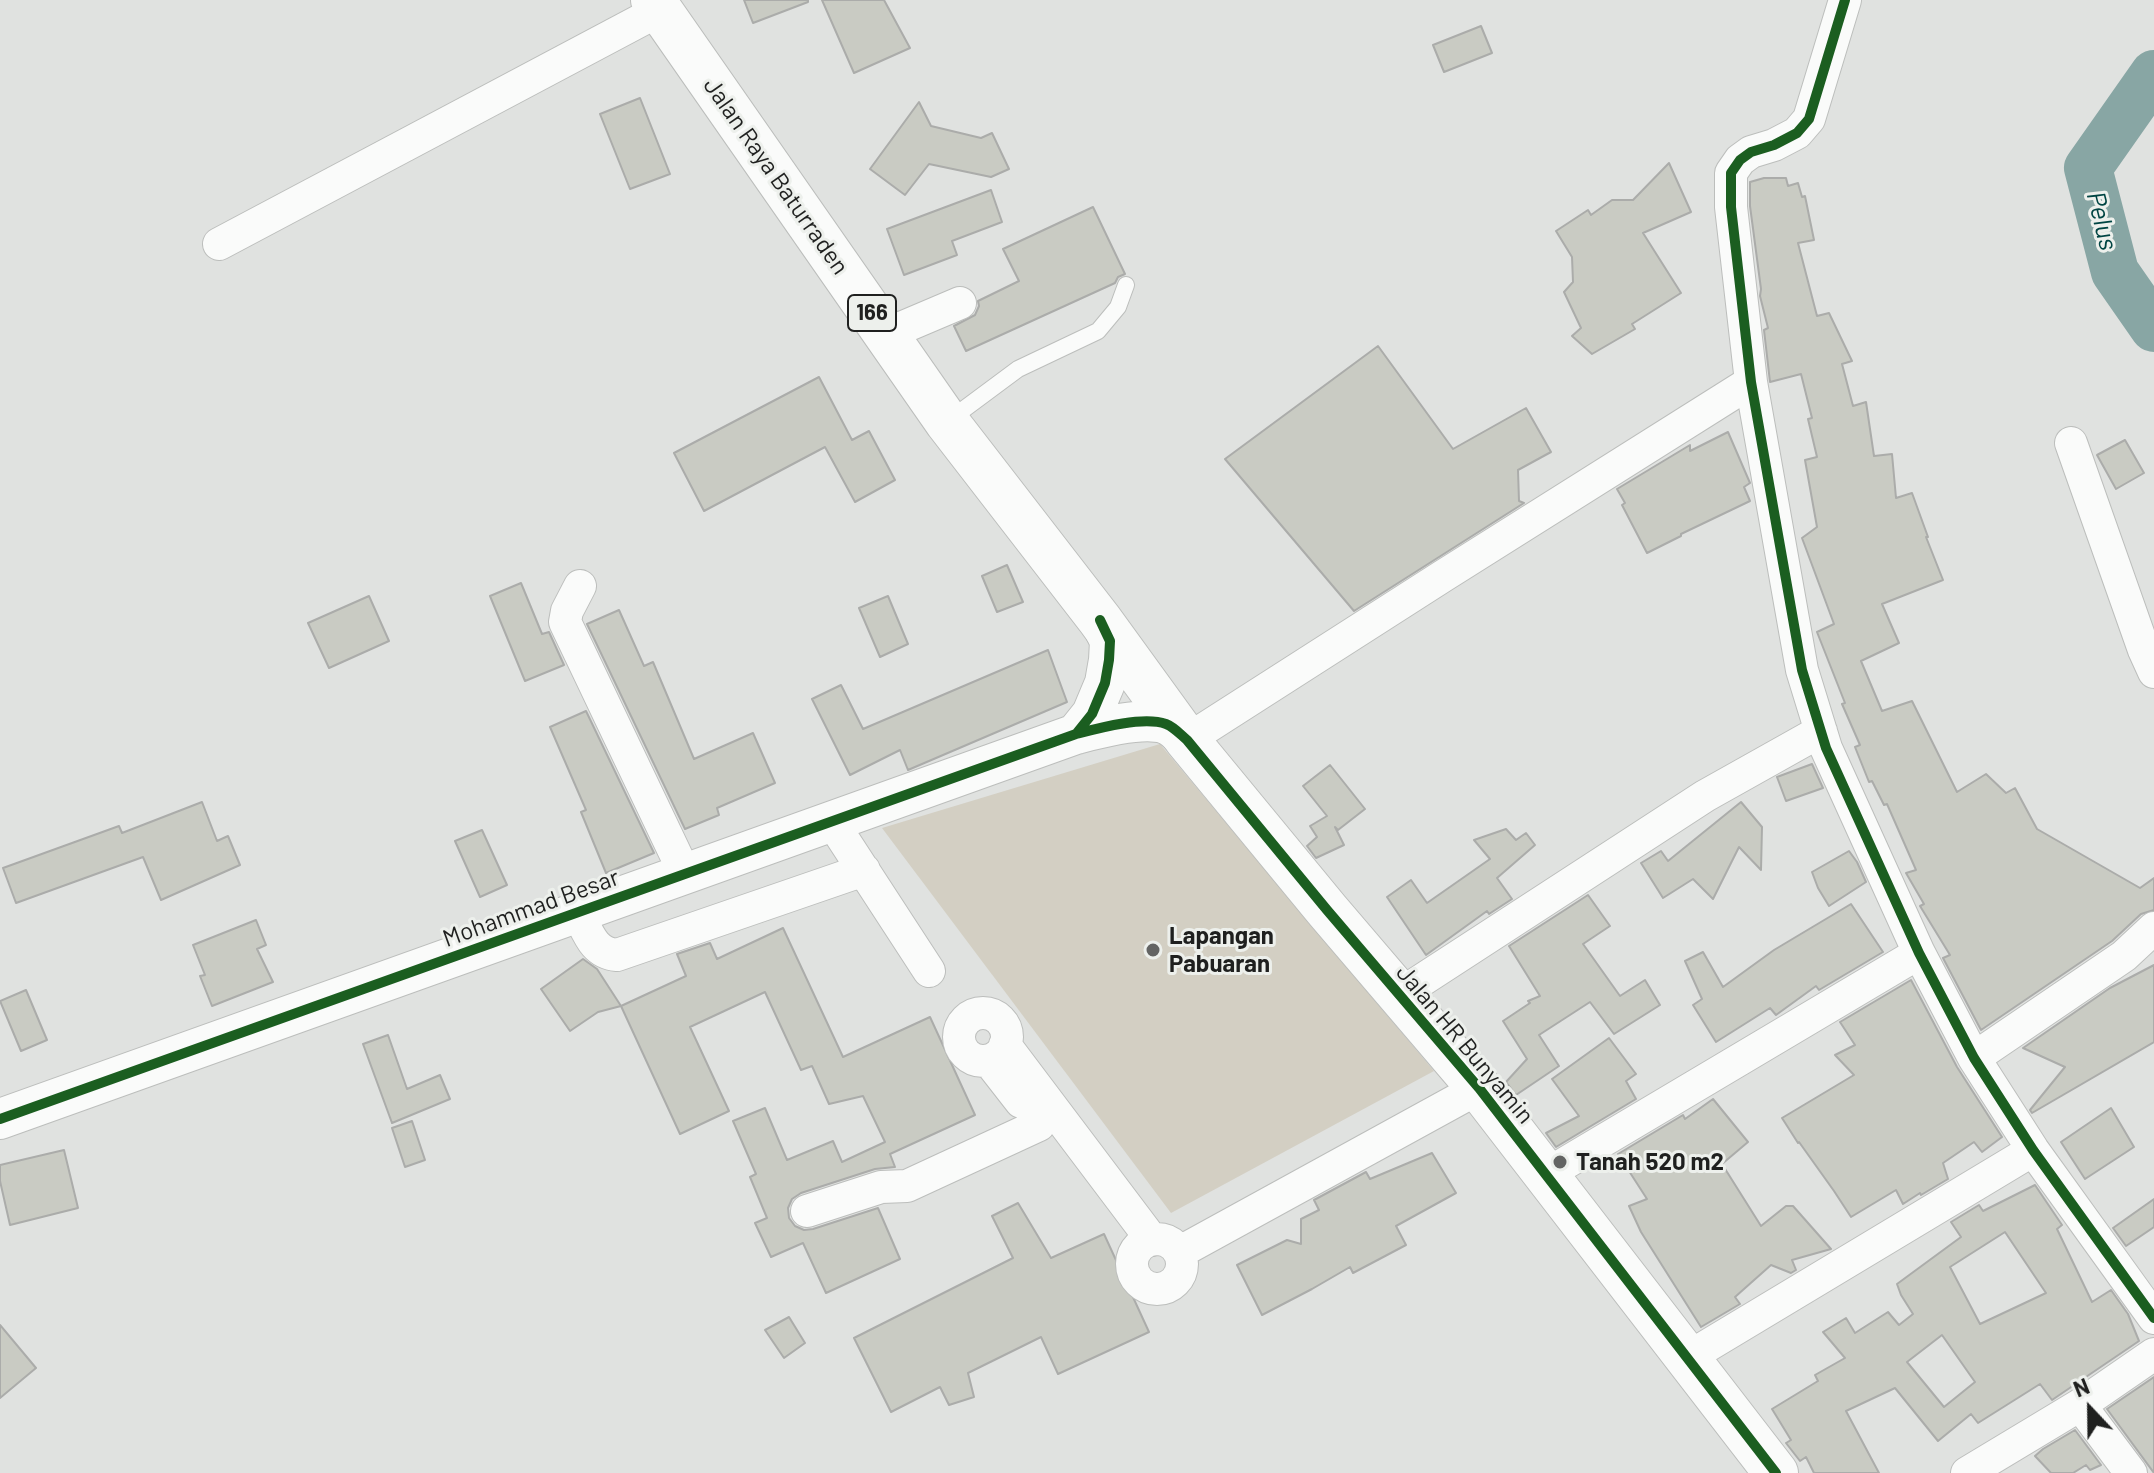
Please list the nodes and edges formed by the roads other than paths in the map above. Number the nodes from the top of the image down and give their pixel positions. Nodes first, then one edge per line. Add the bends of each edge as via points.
1 (1845, 0) edge
2 (657, 5) edge
3 (219, 244) dead end
4 (1126, 285) dead end
5 (960, 303) dead end
6 (887, 334) junction
7 (1751, 382) junction
8 (947, 422) junction
9 (2071, 443) dead end
10 (580, 586) dead end
11 (1100, 620) junction
12 (2154, 672) edge
13 (1821, 731) junction
14 (1076, 734) junction
15 (1187, 740) junction
16 (832, 822) junction
17 (864, 870) junction
18 (685, 874) junction
19 (578, 913) junction
20 (2154, 928) edge
21 (1919, 953) junction
22 (929, 971) dead end
23 (1399, 995) junction
24 (1974, 1058) junction
25 (1479, 1088) junction
26 (0, 1119) edge
27 (1039, 1125) junction
28 (2033, 1150) junction
29 (1547, 1174) junction
30 (807, 1211) dead end
31 (1156, 1247) junction
32 (2154, 1318) edge
33 (2154, 1354) edge
34 (1687, 1358) junction
35 (2080, 1405) junction
36 (1776, 1473) edge
37 (1967, 1473) edge
38 (2131, 1473) edge

1 - 7 street via 1809,119 1797,133 1751,152 1731,173
2 - 3 street
2 - 6 main road, Jalan Raya Baturraden / 166
4 - 8 lane via 1118,307 1098,331 1018,369
5 - 6 street
6 - 8 main road, Jalan Raya Baturraden / 166
7 - 13 street via 1802,670
7 - 15 street
8 - 11 main road, Jalan Raya Baturraden / 166
9 - 12 street
10 - 18 street via 565,622
11 - 14 street, Jalan Raya Baturraden via 1110,641 1105,683 1092,714
11 - 15 main road, Jalan Raya Baturraden / 166
13 - 21 street
13 - 23 street via 1705,796
14 - 15 street, Jalan HR Bunyamin via 1146,722 1167,725
14 - 16 street, Mohammad Besar
15 - 23 main road, Jalan HR Bunyamin / 166
16 - 17 street
16 - 18 street, Mohammad Besar
17 - 19 street via 617,955 599,949
17 - 22 street
18 - 19 street, Mohammad Besar
19 - 26 street, Mohammad Besar
20 - 24 street via 2124,956
21 - 24 street
21 - 29 street
23 - 25 main road, Jalan HR Bunyamin / 166
24 - 28 street
25 - 29 main road, Jalan HR Bunyamin / 166
25 - 31 street
27 - 30 street via 907,1186 881,1187
27 - 31 street
27 - 31 street via 997,1053
28 - 32 street
28 - 34 street
29 - 34 main road, Jalan HR Bunyamin / 166
33 - 35 street
34 - 36 main road, Jalan HR Bunyamin / 166
35 - 37 street
35 - 38 street

